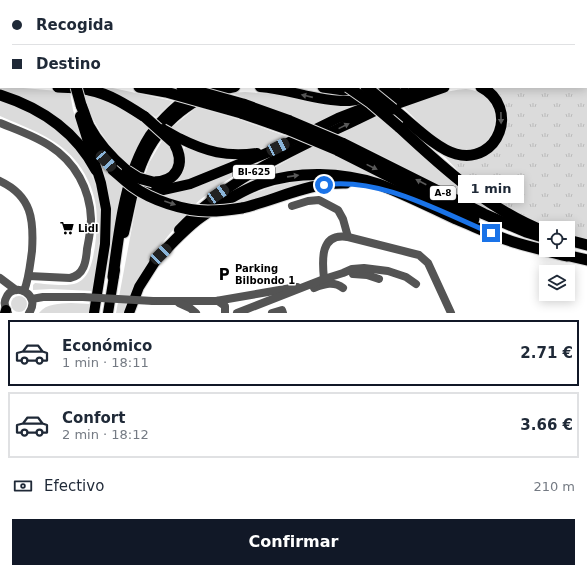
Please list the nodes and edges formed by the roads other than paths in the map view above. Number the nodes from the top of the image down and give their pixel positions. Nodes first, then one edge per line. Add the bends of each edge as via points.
1 (72, 88) edge
2 (73, 88) edge
3 (76, 88) edge
4 (144, 88) edge
5 (185, 88) edge
6 (203, 88) edge
7 (228, 88) edge
8 (268, 88) edge
9 (330, 88) edge
10 (349, 88) edge
11 (361, 88) edge
12 (367, 88) edge
13 (396, 88) edge
14 (413, 88) edge
15 (420, 88) edge
16 (441, 88) edge
17 (483, 88) edge
18 (0, 95) edge
19 (79, 107) junction
20 (242, 108) junction
21 (394, 108) junction
22 (374, 111) junction
23 (0, 123) edge
24 (84, 130) junction
25 (177, 141) junction
26 (340, 147) junction
27 (269, 152) junction
28 (96, 170) junction
29 (113, 170) junction
30 (0, 181) edge
31 (460, 181) junction
32 (150, 185) junction
33 (420, 202) junction
34 (292, 206) dead end
35 (539, 229) edge
36 (539, 236) edge
37 (348, 237) junction
38 (575, 242) edge
39 (587, 245) edge
40 (539, 246) edge
41 (539, 247) edge
42 (587, 249) edge
43 (575, 250) edge
44 (575, 254) edge
45 (155, 260) junction
46 (587, 260) edge
47 (323, 261) junction
48 (103, 263) junction
49 (343, 273) junction
50 (29, 276) junction
51 (113, 276) junction
52 (0, 278) edge
53 (324, 278) junction
54 (379, 279) dead end
55 (416, 284) dead end
56 (308, 285) junction
57 (343, 288) dead end
58 (20, 290) junction
59 (0, 291) edge
60 (249, 295) junction
61 (6, 298) junction
62 (32, 299) junction
63 (214, 301) junction
64 (174, 302) junction
65 (262, 304) junction
66 (6, 312) edge
67 (29, 313) edge
68 (94, 313) edge
69 (100, 313) edge
70 (108, 313) edge
71 (128, 313) edge
72 (196, 313) edge
73 (202, 313) edge
74 (225, 313) edge
75 (232, 313) edge
76 (237, 313) edge
77 (272, 313) edge
78 (283, 313) edge
79 (451, 313) edge

1 - 19 main road
2 - 25 highway, bridge via 96,91 117,100
3 - 19 highway, bridge
4 - 20 highway, A-8, bridge
5 - 20 highway, A-8, bridge
6 - 51 highway via 173,110 154,131 143,150 132,177 125,205
7 - 51 main road via 203,97 186,107 158,135 149,149 139,171
13 -> 8 main road via 359,100 346,101 326,100
9 - 11 highway
10 - 31 highway, bridge via 371,103
12 - 21 highway, bridge
14 - 27 main road via 338,118
15 - 22 main road, BI-625
16 - 22 highway
17 -> 21 highway via 495,97 499,104 502,123 493,144 477,154 468,156 448,151
18 - 28 highway via 23,103 53,121 74,139
19 - 24 main road
19 - 32 highway, bridge via 94,135 112,157 127,171
20 - 26 highway, A-8, bridge
21 - 31 highway
45 -> 22 main road, BI-625 via 188,220 218,194 279,158
23 - 50 street via 43,142 63,156 79,176 89,202 89,241 86,262 81,272 70,278
24 - 28 main road
24 - 29 main road via 92,146
25 - 27 main road via 218,154
25 - 32 highway via 180,157 177,170 167,179
36 -> 26 highway, A-8 via 484,214
26 -> 40 highway, A-8 via 480,222
27 - 32 main road via 176,188 163,190
28 - 48 main road via 106,209
29 - 32 main road, bridge via 134,183
29 -> 33 highway, bridge via 137,189 159,199 184,208 208,211 242,208 309,188 337,183 376,188
30 - 50 street via 16,191 29,209 33,235
31 - 35 highway via 514,217
33 - 41 highway via 516,243
45 -> 33 highway via 200,218 249,188 276,179 305,175 347,177 378,184
34 - 37 street via 319,200 338,210
37 - 47 street via 341,235 331,239 325,248
37 - 79 street via 424,258
38 - 39 highway
42 - 43 highway
44 - 46 highway
45 - 71 main road, BI-625 via 139,287
47 - 49 street via 330,269
47 - 53 street
47 - 56 street via 318,274
48 - 68 main road
48 - 69 main road
49 - 53 street
49 - 54 street
49 - 55 street via 352,269 378,269 406,277
50 - 58 street
51 - 70 main road
52 - 58 street
53 - 56 street
56 - 60 street
56 - 65 street
57 - 65 street via 328,283
58 - 61 street via 10,293
58 - 62 street via 29,294
59 - 61 street
60 - 63 street
60 - 75 street via 245,305
61 - 66 street
62 - 64 street, bridge via 83,297
62 - 67 street
63 - 64 street
63 - 73 street via 202,306
63 - 74 street via 225,306
64 - 72 street
65 - 76 street
77 - 78 street via 282,310

